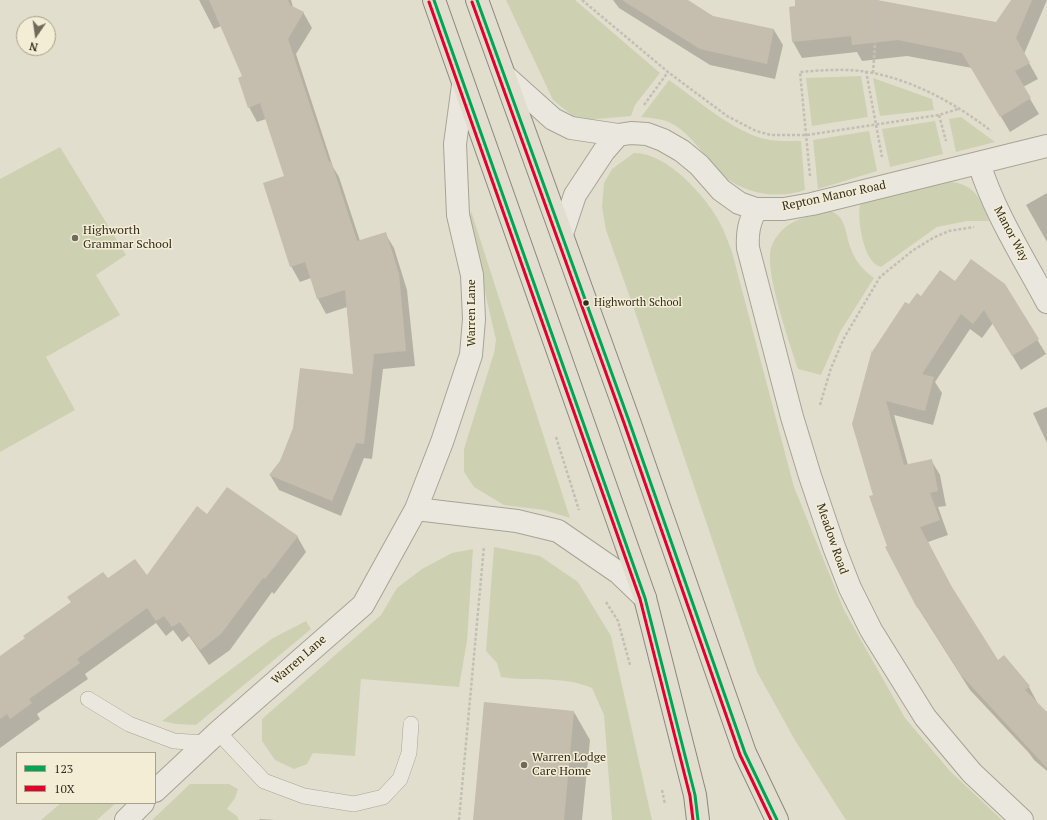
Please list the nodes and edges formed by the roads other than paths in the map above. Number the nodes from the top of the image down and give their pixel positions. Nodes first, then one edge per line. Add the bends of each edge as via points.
1 (434, 0) edge
2 (477, 0) edge
3 (505, 76) junction
4 (463, 85) junction
5 (624, 134) junction
6 (1047, 146) edge
7 (979, 163) junction
8 (756, 209) junction
9 (562, 234) junction
10 (1047, 302) edge
11 (416, 509) junction
12 (644, 598) junction
13 (88, 699) dead end
14 (411, 724) dead end
15 (212, 737) junction
16 (156, 789) edge
17 (142, 804) edge
18 (126, 820) edge
19 (698, 820) edge
20 (777, 820) edge
21 (1022, 820) edge

1 - 4 main road
2 - 3 main road
3 - 5 street, Repton Manor Road via 553,120 571,128
3 - 9 main road
4 - 11 street, Warren Lane via 454,144 458,215 472,275 474,318 471,355
4 - 12 main road
5 - 8 street, Repton Manor Road via 647,134 663,140 699,165 721,190 739,203
5 - 9 street via 604,151 575,194
6 - 7 street, Repton Manor Road
7 - 8 street, Repton Manor Road via 812,204 784,209
7 - 10 street, Manor Way via 984,180 1006,227
8 - 21 street, Meadow Road via 747,234 748,248 792,418 850,588 871,630 925,717 972,773
9 - 20 main road via 745,753
11 - 12 street via 524,523 558,531 619,573
11 - 15 street, Warren Lane via 363,605
12 - 19 main road via 695,795
13 - 15 lane via 129,724 174,741
14 - 15 lane via 409,753 400,779 383,797 354,804 304,796 264,781
15 - 16 street, Warren Lane
17 - 18 street

